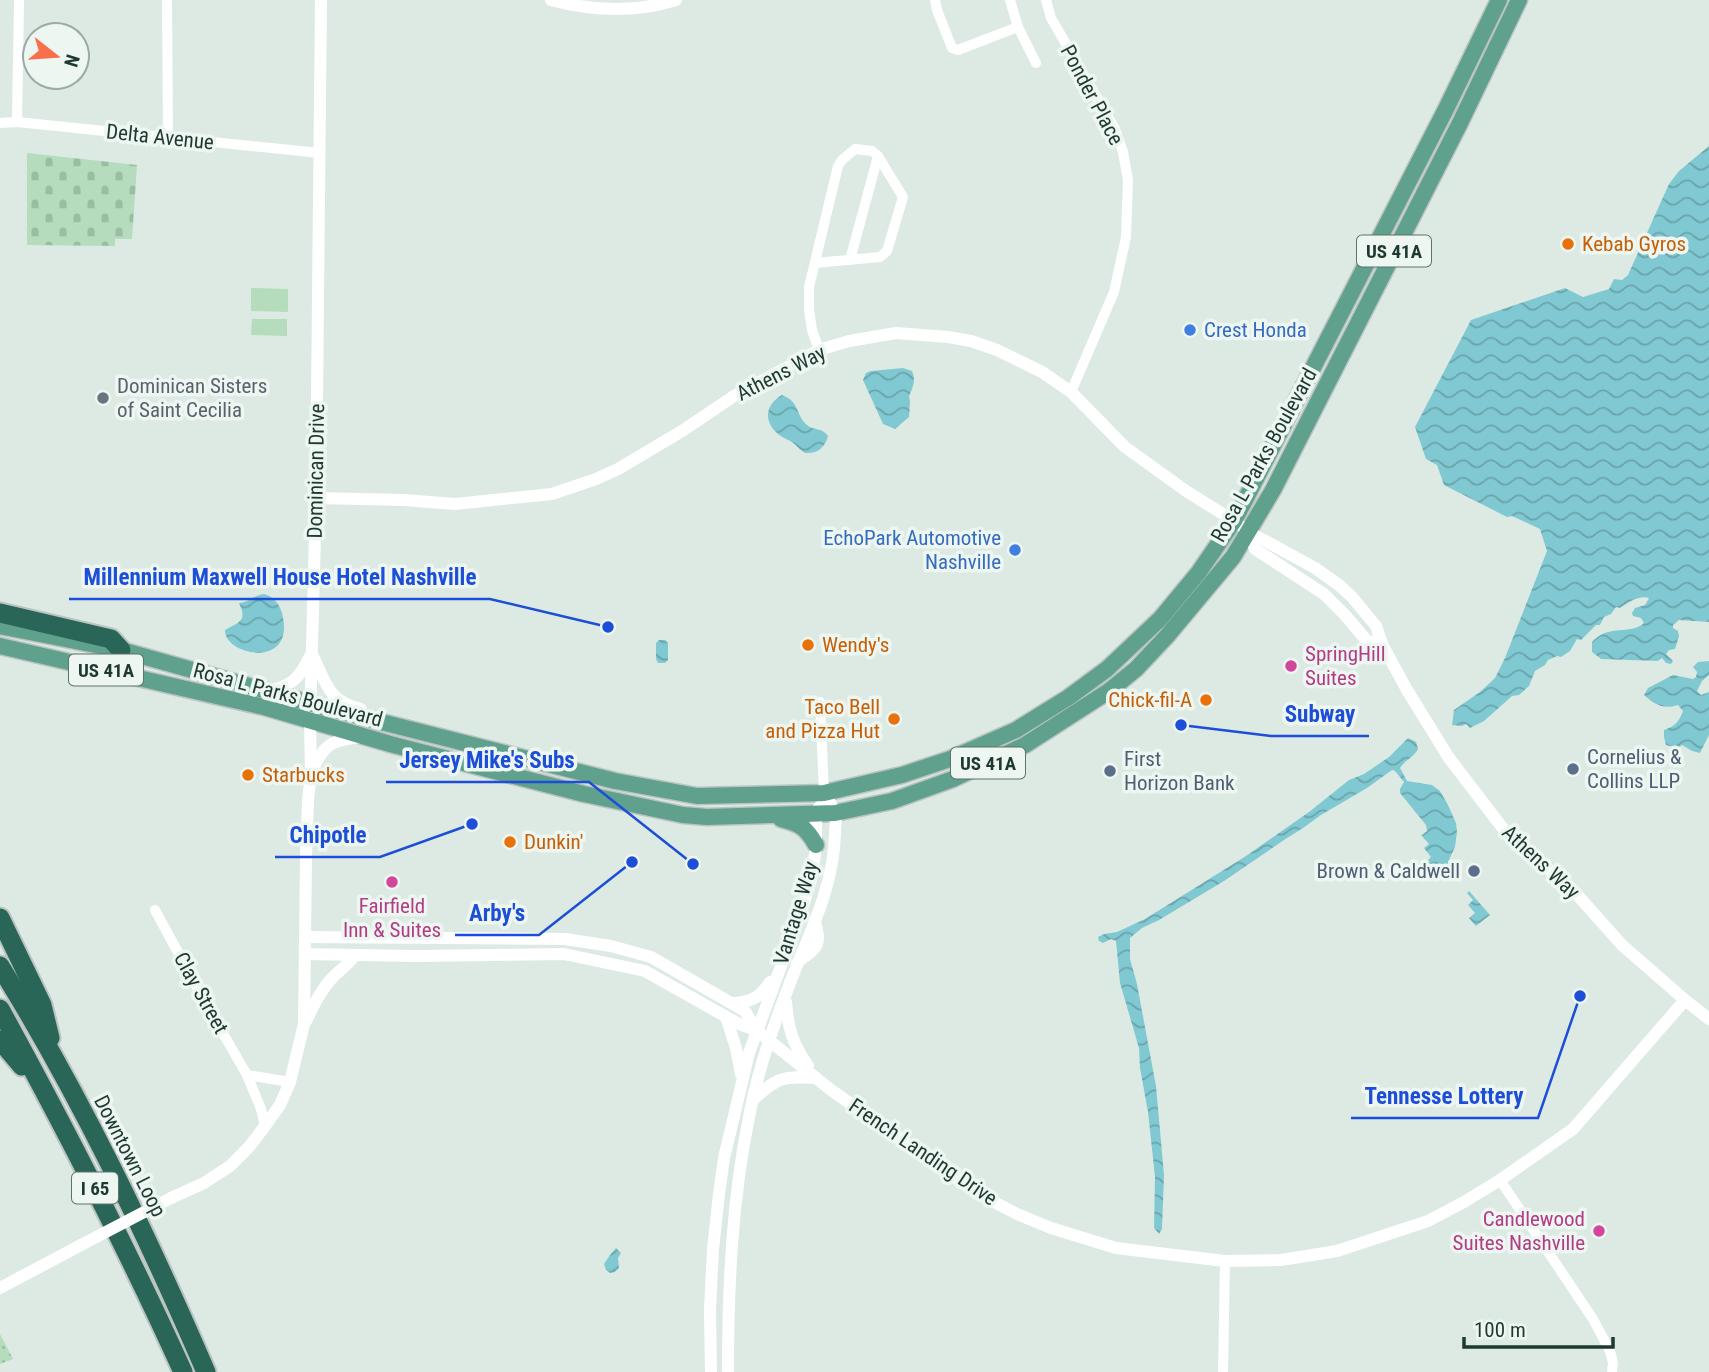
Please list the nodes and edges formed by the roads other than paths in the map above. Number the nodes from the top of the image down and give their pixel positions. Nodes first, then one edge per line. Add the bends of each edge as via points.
1 (19, 0) edge
2 (167, 0) edge
3 (321, 0) edge
4 (551, 0) edge
5 (676, 0) edge
6 (935, 0) edge
7 (1010, 0) edge
8 (1046, 0) edge
9 (1499, 0) edge
10 (1520, 0) edge
11 (1018, 27) junction
12 (1036, 63) dead end
13 (17, 122) junction
14 (0, 123) edge
15 (168, 138) junction
16 (320, 153) junction
17 (878, 156) junction
18 (850, 260) junction
19 (815, 262) junction
20 (820, 350) junction
21 (1071, 392) junction
22 (316, 498) junction
23 (1234, 521) junction
24 (1249, 532) junction
25 (0, 613) edge
26 (0, 626) edge
27 (0, 646) edge
28 (121, 649) junction
29 (312, 653) junction
30 (267, 691) junction
31 (820, 702) dead end
32 (310, 704) junction
33 (310, 721) junction
34 (411, 730) junction
35 (365, 737) junction
36 (311, 773) junction
37 (507, 775) junction
38 (615, 781) junction
39 (824, 793) junction
40 (835, 813) junction
41 (816, 814) junction
42 (765, 815) junction
43 (816, 845) junction
44 (155, 910) dead end
45 (0, 918) edge
46 (305, 937) junction
47 (420, 938) junction
48 (305, 954) junction
49 (355, 956) junction
50 (421, 956) junction
51 (651, 957) junction
52 (0, 967) edge
53 (780, 967) junction
54 (645, 971) junction
55 (786, 995) junction
56 (1685, 1000) junction
57 (731, 1003) junction
58 (0, 1009) edge
59 (726, 1017) junction
60 (1709, 1019) edge
61 (304, 1024) junction
62 (757, 1030) junction
63 (0, 1040) edge
64 (769, 1041) junction
65 (56, 1062) junction
66 (247, 1075) junction
67 (816, 1078) junction
68 (742, 1081) junction
69 (290, 1082) junction
70 (48, 1096) junction
71 (753, 1099) junction
72 (265, 1126) junction
73 (1500, 1180) junction
74 (1225, 1261) junction
75 (0, 1288) edge
76 (183, 1372) edge
77 (206, 1372) edge
78 (711, 1372) edge
79 (728, 1372) edge
80 (1223, 1372) edge
81 (1612, 1372) edge

1 - 13 street
2 - 15 street
3 - 16 street, Dominican Drive
4 - 5 street via 614,10
6 - 11 street via 952,48 958,50
7 - 11 street
8 - 21 street, Ponder Place via 1051,18 1115,129 1128,180 1126,237 1114,292
9 - 23 main road, Rosa L Parks Boulevard / US 41A
10 - 24 main road, Rosa L Parks Boulevard / US 41A
11 - 12 street
13 - 14 street, Delta Avenue
13 - 15 street, Delta Avenue
15 - 16 street, Delta Avenue
16 - 22 street, Dominican Drive
17 - 18 street
17 - 18 street via 902,197 887,251 880,257
17 - 19 street via 856,149 838,166
18 - 19 street
19 - 20 street via 809,310
20 - 21 street, Athens Way via 896,333 948,337 997,350
20 - 22 street, Athens Way via 734,396 618,469 552,494 455,504
21 - 23 street, Athens Way via 1125,447
22 - 29 street, Dominican Drive
23 - 24 street, Athens Way
23 - 39 main road, Rosa L Parks Boulevard / US 41A via 1160,619 1069,697 1016,730 950,759
24 - 40 main road, Rosa L Parks Boulevard / US 41A via 1211,584 1144,660 1109,691 1010,753 953,779 892,801
24 - 56 street, Athens Way via 1315,568 1352,597 1376,626 1407,690 1449,758 1508,835 1572,889 1622,945
25 - 28 highway via 111,639
26 - 28 main road, Rosa L Parks Boulevard / US 41A
27 - 33 main road, Rosa L Parks Boulevard / US 41A
28 - 30 main road, Rosa L Parks Boulevard / US 41A
29 - 30 street via 295,680
29 - 32 street, Dominican Drive
29 - 34 street via 331,695 347,706 401,720
30 - 32 main road, Rosa L Parks Boulevard / US 41A
31 - 39 street
32 - 33 street, Dominican Drive
32 - 34 main road, Rosa L Parks Boulevard / US 41A
33 - 35 main road, Rosa L Parks Boulevard / US 41A
33 - 36 street, Dominican Drive
34 - 38 main road, Rosa L Parks Boulevard / US 41A
35 - 36 street via 330,744
35 - 37 main road, Rosa L Parks Boulevard / US 41A
36 - 46 street, Dominican Drive
37 - 38 main road via 524,768
37 - 42 main road, Rosa L Parks Boulevard / US 41A via 683,815
38 - 39 main road, Rosa L Parks Boulevard / US 41A via 697,796
39 - 40 street, Vantage Way
39 - 41 street, Vantage Way
40 - 41 main road, Rosa L Parks Boulevard / US 41A
40 - 55 street, Vantage Way via 831,875
41 - 42 main road, Rosa L Parks Boulevard / US 41A
41 - 43 street, Vantage Way
42 - 43 main road via 804,828
43 - 53 street, Vantage Way via 811,880
44 - 66 street, Clay Street
45 - 65 highway via 41,1005
46 - 47 street, French Landing Drive
46 - 48 street, Dominican Drive
47 - 50 street
47 - 51 street, French Landing Drive via 565,939
48 - 49 street, French Landing Drive
48 - 61 street, Dominican Drive
49 - 50 street, French Landing Drive
49 - 61 street via 321,992
50 - 54 street, French Landing Drive via 564,954
51 - 54 street
51 - 57 street, French Landing Drive
52 - 65 highway, Downtown Loop / I 65
53 - 57 street via 763,992 747,1002
53 - 62 street, Vantage Way
54 - 59 street, French Landing Drive
55 - 64 street, Vantage Way
55 - 67 street via 791,1037
56 - 60 street, Athens Way
56 - 73 street, French Landing Drive via 1573,1129
57 - 62 street, French Landing Drive via 745,1011
58 - 70 highway, I 65
59 - 62 street, French Landing Drive
59 - 68 street
61 - 69 street, Dominican Drive
62 - 64 street, French Landing Drive
62 - 68 street, Vantage Way
63 - 70 highway
64 - 67 street, French Landing Drive
64 - 71 street, Vantage Way
65 - 77 highway, Downtown Loop / I 65 via 167,1280
66 - 69 street
66 - 72 street, Clay Street
67 - 71 street via 782,1078
67 - 74 street, French Landing Drive via 977,1193 1017,1214 1116,1248
68 - 78 street, Vantage Way via 715,1224
69 - 72 street, Dominican Drive
70 - 76 highway, I 65
71 - 79 street, Vantage Way via 735,1212
72 - 75 street, Dominican Drive, bridge via 230,1166 204,1183
73 - 74 street, French Landing Drive via 1428,1221 1336,1251 1281,1260
73 - 81 street via 1589,1312 1610,1351
74 - 80 street

